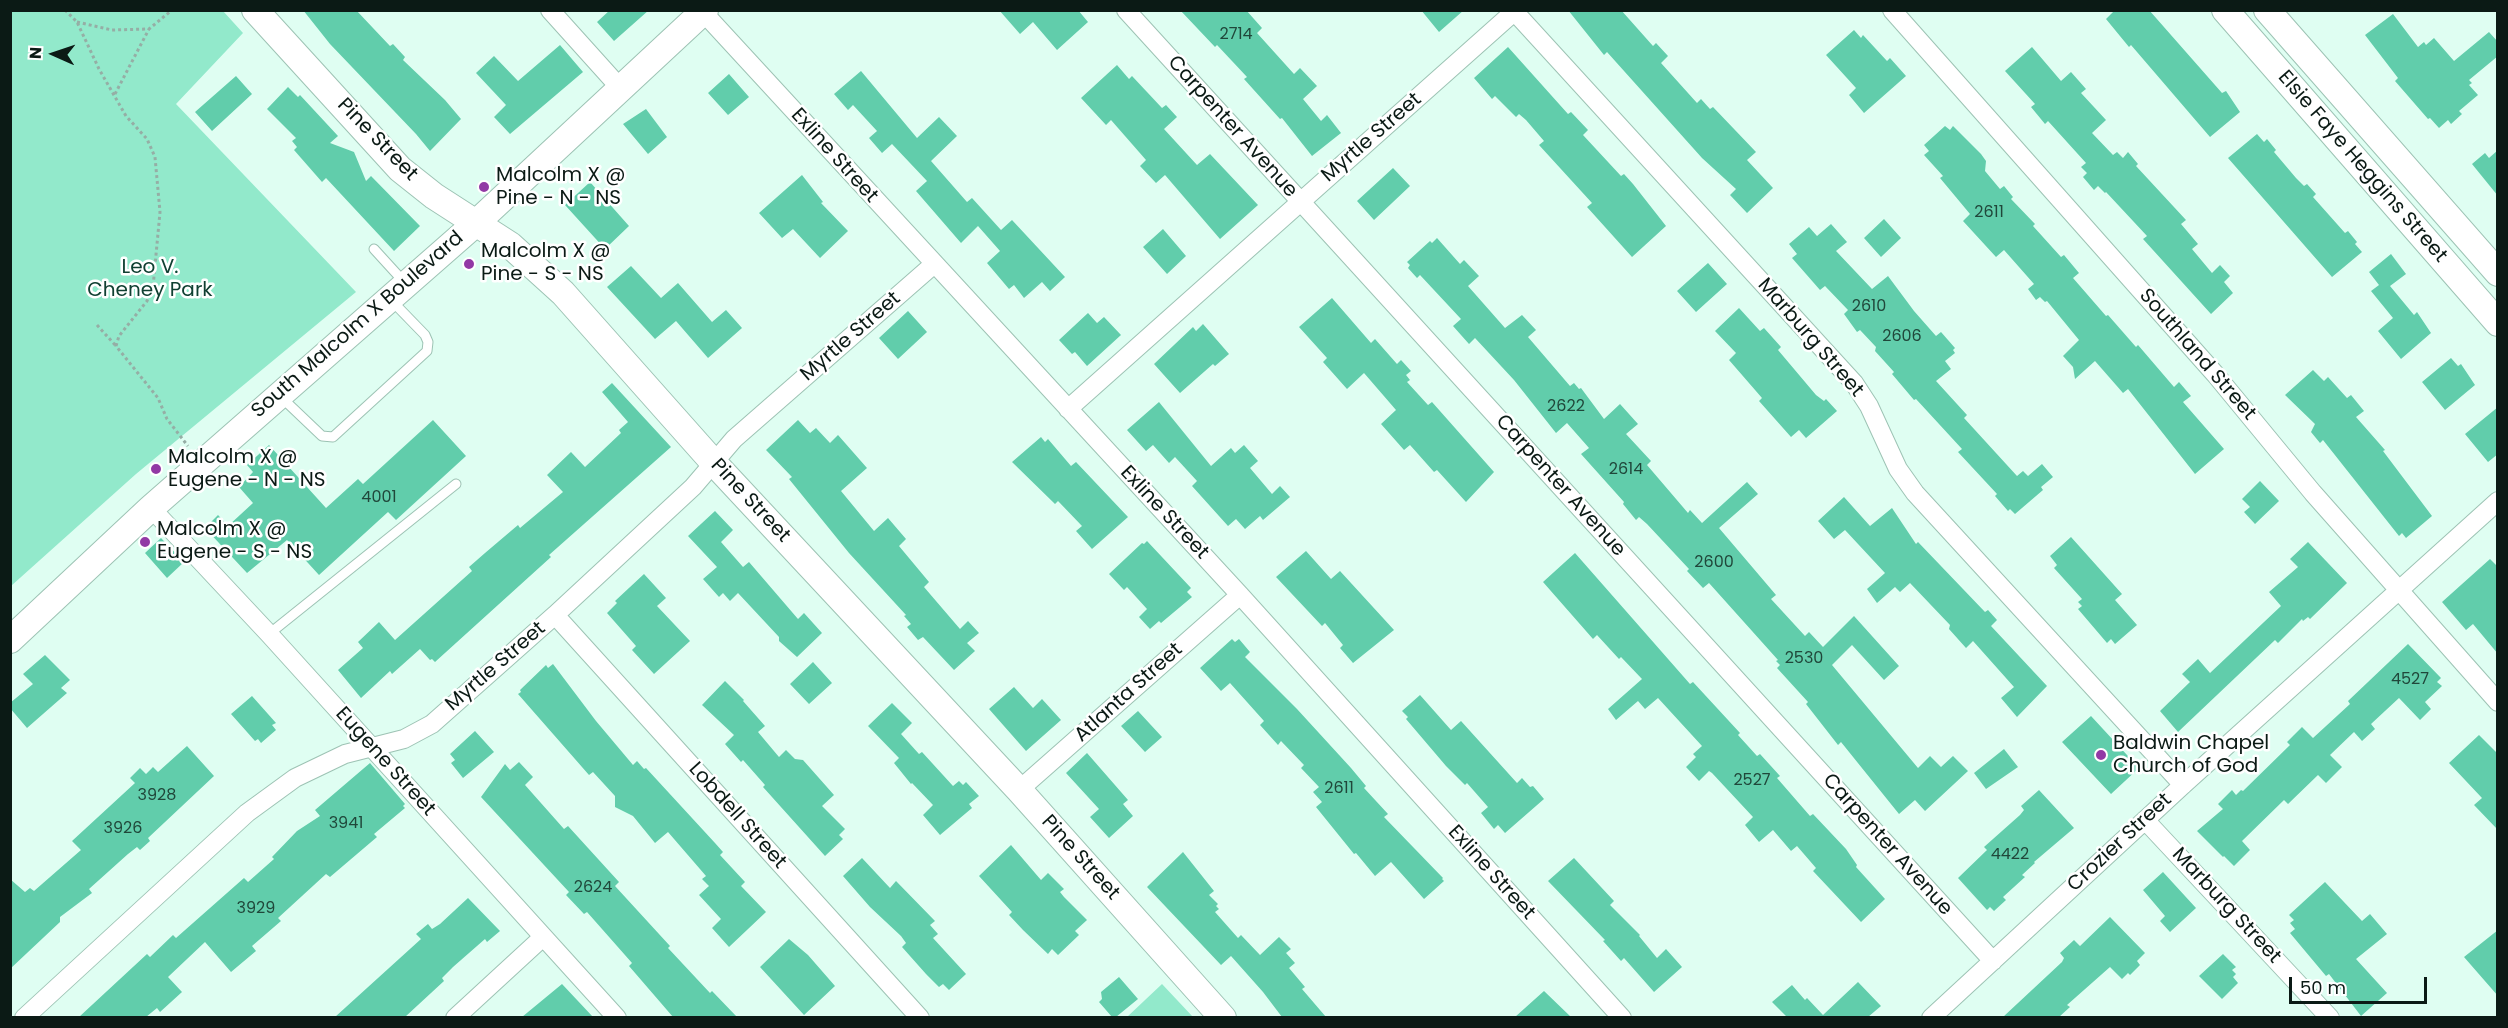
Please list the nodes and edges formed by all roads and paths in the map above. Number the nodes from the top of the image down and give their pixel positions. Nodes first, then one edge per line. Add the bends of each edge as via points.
1 (65, 10) edge
2 (172, 10) edge
3 (255, 10) edge
4 (550, 10) edge
5 (1126, 10) edge
6 (1892, 10) edge
7 (2225, 10) edge
8 (2267, 10) edge
9 (704, 11) edge
10 (1515, 11) edge
11 (77, 22) junction
12 (149, 29) junction
13 (622, 90) junction
14 (115, 95) junction
15 (2390, 153) junction
16 (2368, 174) junction
17 (1300, 201) junction
18 (475, 224) junction
19 (374, 249) dead end
20 (933, 265) junction
21 (2498, 273) edge
22 (399, 292) junction
23 (2498, 323) edge
24 (97, 325) dead end
25 (116, 346) junction
26 (278, 394) junction
27 (1068, 409) junction
28 (188, 446) dead end
29 (714, 463) junction
30 (456, 484) dead end
31 (2498, 501) edge
32 (151, 508) junction
33 (2398, 590) junction
34 (1240, 595) junction
35 (555, 615) junction
36 (268, 633) junction
37 (10, 639) edge
38 (2498, 702) edge
39 (373, 748) junction
40 (2183, 786) junction
41 (1019, 790) junction
42 (2145, 820) junction
43 (543, 937) junction
44 (1993, 961) junction
45 (24, 1017) edge
46 (455, 1017) edge
47 (617, 1017) edge
48 (920, 1017) edge
49 (1223, 1017) edge
50 (1622, 1017) edge
51 (1931, 1017) edge
52 (2330, 1017) edge

1 - 11 path
2 - 12 path
3 - 18 street, Pine Street via 400,169
4 - 13 street
5 - 17 street, Carpenter Avenue
6 - 33 street, Southland Street via 2215,374
7 - 16 street, Elsie Faye Heggins Street
8 - 15 street, Elsie Faye Heggins Street
9 - 13 street, South Malcolm X Boulevard
9 - 20 street, Exline Street
10 - 17 street, Myrtle Street
10 - 40 street, Marburg Street via 1854,383 1898,470 1915,493
11 - 12 path via 112,30
11 - 14 path
12 - 14 path
13 - 18 street, South Malcolm X Boulevard
14 - 25 path via 126,116 147,139 155,157 160,212 153,287
15 - 16 street
15 - 21 street, Elsie Faye Heggins Street
16 - 23 street, Elsie Faye Heggins Street
17 - 27 street, Myrtle Street
17 - 44 street, Carpenter Avenue
18 - 22 street, South Malcolm X Boulevard
18 - 29 street, Pine Street via 510,245 563,293
19 - 22 lane
20 - 27 street, Exline Street
20 - 29 street, Myrtle Street via 734,439
22 - 26 street, South Malcolm X Boulevard
22 - 26 lane via 425,335 427,351 333,437 322,436
24 - 25 path
25 - 28 path via 153,392
26 - 32 street, South Malcolm X Boulevard
27 - 34 street, Exline Street
29 - 35 street, Myrtle Street
29 - 41 street, Pine Street
30 - 36 lane
31 - 33 street, Crozier Street
32 - 36 street, Eugene Street
32 - 37 street, South Malcolm X Boulevard
33 - 38 street, Southland Street
33 - 40 street, Crozier Street
34 - 41 street, Atlanta Street
34 - 50 street, Exline Street
35 - 39 street, Myrtle Street via 432,724 404,739
35 - 48 street, Lobdell Street
36 - 39 street, Eugene Street
39 - 43 street, Eugene Street
39 - 45 street, Myrtle Street via 345,754 295,778 248,813
40 - 42 street, Crozier Street
41 - 49 street, Pine Street
42 - 44 street, Crozier Street
42 - 52 street, Marburg Street
43 - 46 street
43 - 47 street, Eugene Street
44 - 51 street, Crozier Street

